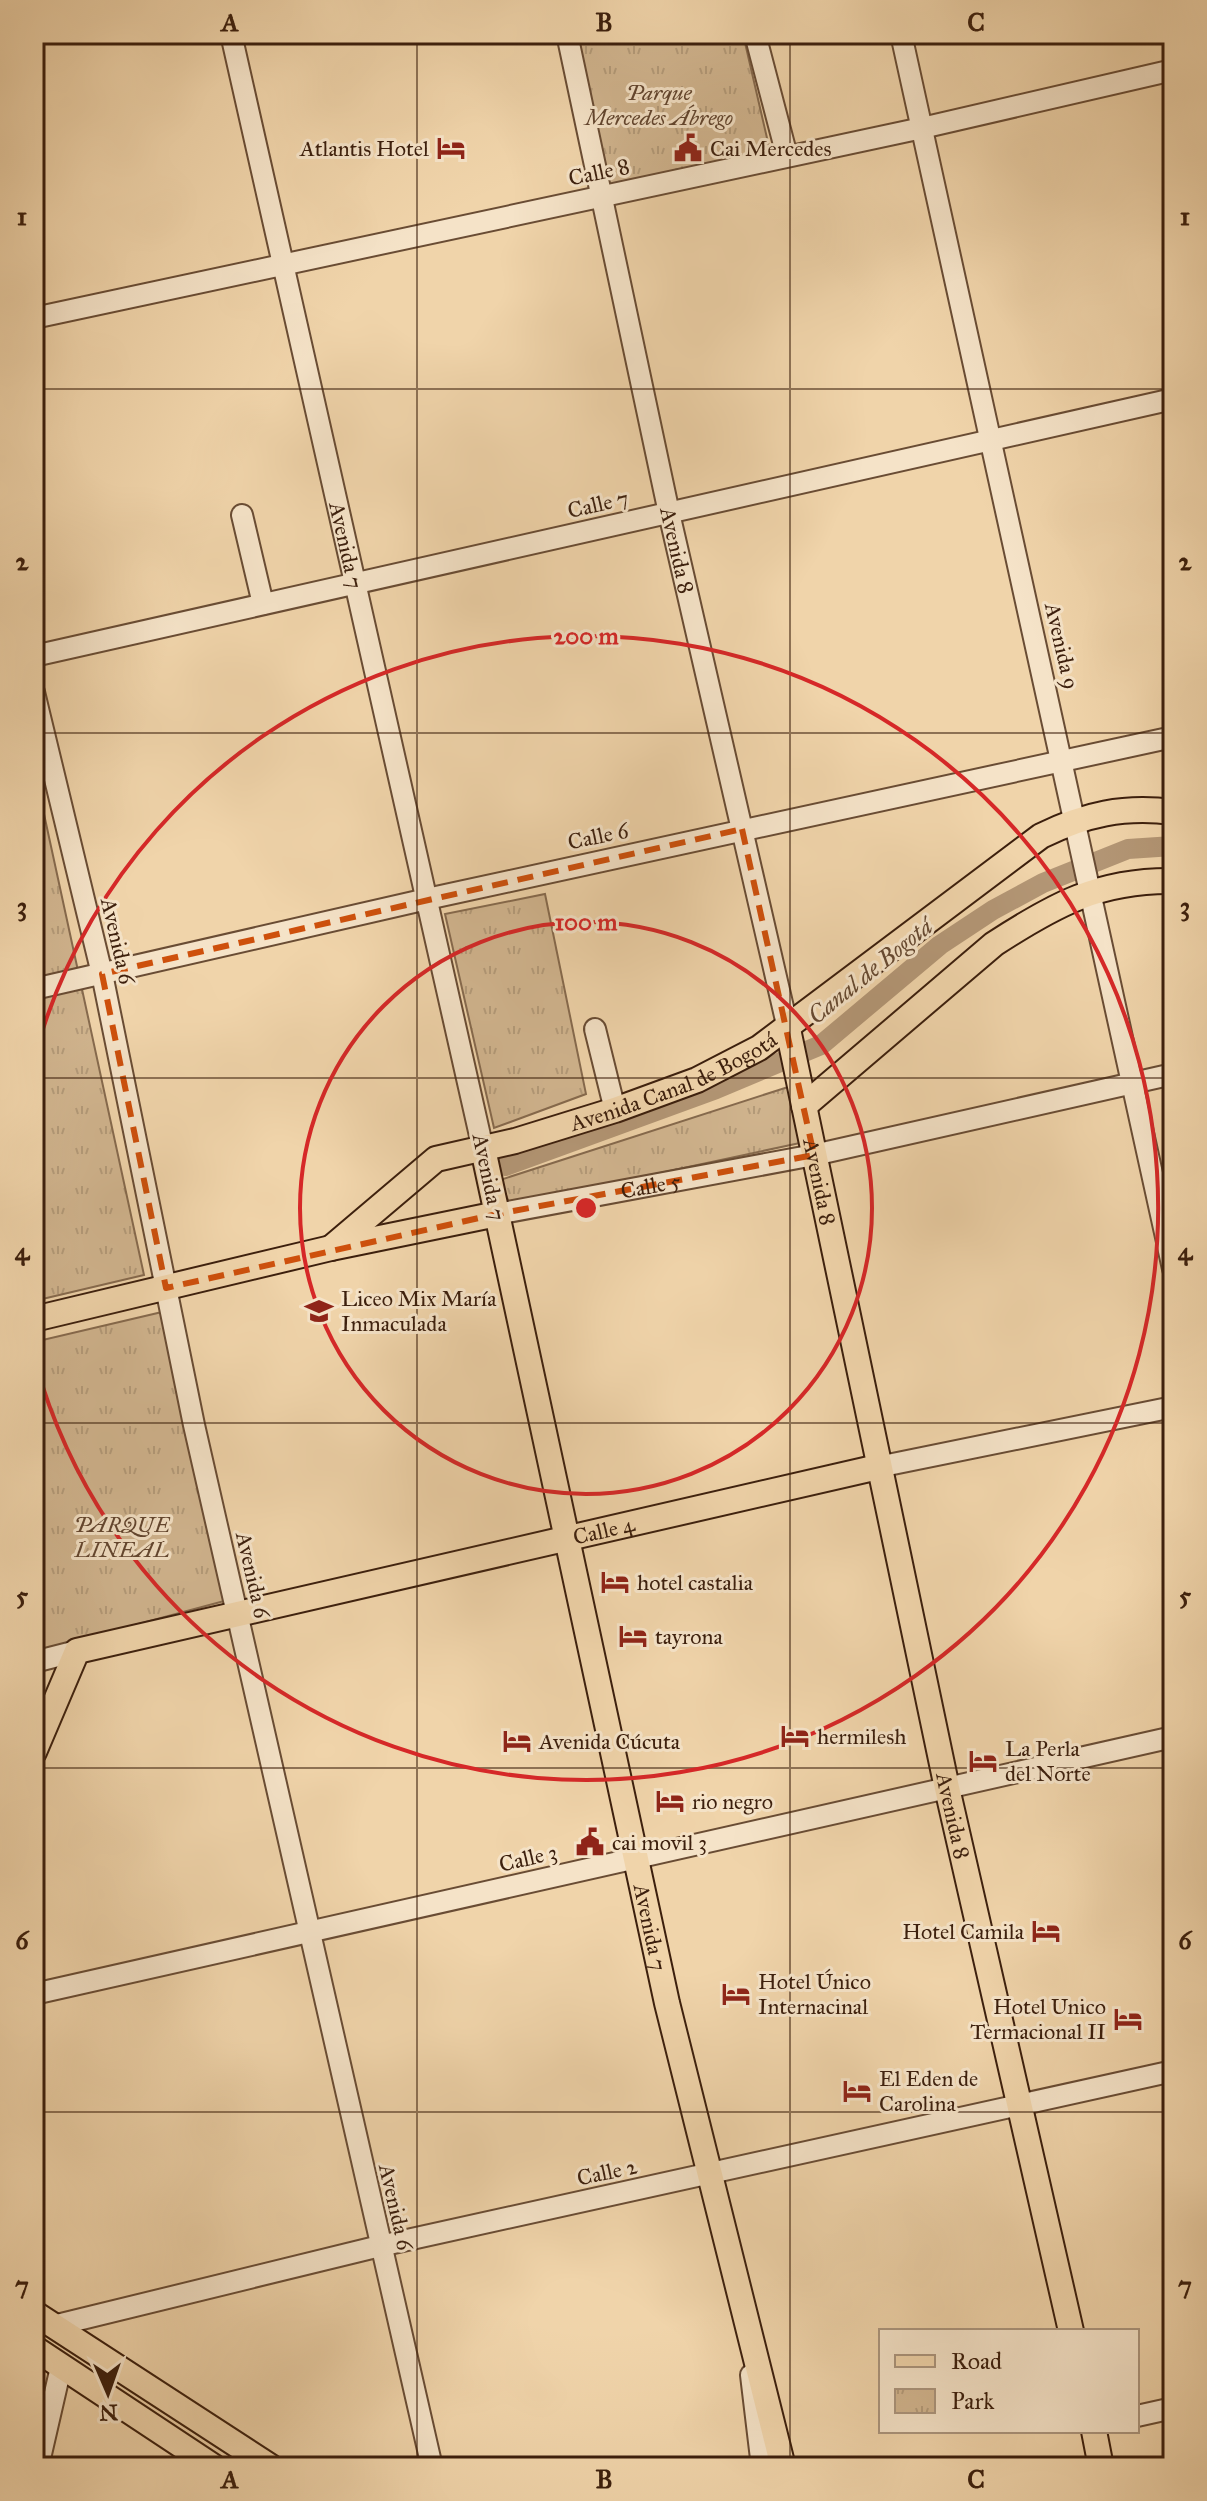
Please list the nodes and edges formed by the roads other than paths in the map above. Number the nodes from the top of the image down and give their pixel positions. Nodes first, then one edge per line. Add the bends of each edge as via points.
1 (231, 34) edge
2 (567, 34) edge
3 (755, 34) edge
4 (901, 34) edge
5 (1173, 70) edge
6 (922, 128) junction
7 (787, 156) junction
8 (600, 196) junction
9 (284, 263) junction
10 (34, 318) edge
11 (1173, 399) edge
12 (991, 440) junction
13 (669, 513) junction
14 (242, 515) dead end
15 (355, 583) junction
16 (263, 604) junction
17 (34, 656) edge
18 (34, 692) edge
19 (1173, 737) edge
20 (1064, 761) junction
21 (1173, 812) edge
22 (1077, 819) junction
23 (742, 829) junction
24 (1090, 881) junction
25 (1173, 881) edge
26 (427, 899) junction
27 (102, 974) junction
28 (34, 989) edge
29 (595, 1029) dead end
30 (792, 1050) junction
31 (1173, 1074) edge
32 (1132, 1083) junction
33 (804, 1106) junction
34 (615, 1110) junction
35 (483, 1149) junction
36 (814, 1155) junction
37 (497, 1214) junction
38 (331, 1248) junction
39 (1173, 1269) edge
40 (166, 1288) junction
41 (34, 1319) edge
42 (1173, 1407) edge
43 (878, 1467) junction
44 (567, 1539) junction
45 (238, 1614) junction
46 (77, 1651) junction
47 (34, 1662) edge
48 (1173, 1737) edge
49 (34, 1752) edge
50 (947, 1788) junction
51 (636, 1858) junction
52 (310, 1932) junction
53 (34, 1994) edge
54 (1173, 2071) edge
55 (1020, 2103) junction
56 (708, 2175) junction
57 (380, 2246) junction
58 (40, 2313) edge
59 (744, 2320) junction
60 (1071, 2329) edge
61 (34, 2348) edge
62 (61, 2367) junction
63 (1173, 2408) edge
64 (1139, 2416) edge
65 (1094, 2433) edge
66 (38, 2467) edge
67 (214, 2467) edge
68 (271, 2467) edge
69 (432, 2467) edge
70 (762, 2467) edge
71 (783, 2467) edge
72 (801, 2467) edge
73 (1101, 2467) edge

1 - 9 street, Avenida 7
2 - 8 street, Avenida 8
3 - 7 street
4 - 6 street, Avenida 9
5 - 6 street, Calle 8
6 - 7 street, Calle 8
6 - 12 street, Avenida 9
7 - 8 street, Calle 8
8 - 9 street, Calle 8
8 - 13 street, Avenida 8
9 - 10 street, Calle 8
9 - 15 street, Avenida 7
11 - 12 street, Calle 7
12 - 13 street, Calle 7
12 - 20 street, Avenida 9
13 - 15 street, Calle 7
13 - 23 street, Avenida 8
14 - 16 street
15 - 16 street, Calle 7
15 - 26 street, Avenida 7
16 - 17 street, Calle 7
18 - 27 street, Avenida 6
19 - 20 street, Calle 6
20 - 22 street, Avenida 9
20 - 23 street, Calle 6
21 - 22 main road, Avenida Canal de Bogotá via 1137,807
22 - 24 street, Avenida 9
22 - 30 main road, Avenida Canal de Bogotá via 995,867
23 - 26 street, Calle 6
23 - 30 street, Avenida 8
24 - 25 main road
24 - 32 street, Avenida 9
24 - 33 main road via 994,944
26 - 27 street, Calle 6
26 - 35 street, Avenida 7
27 - 28 street, Calle 6
27 - 40 street, Avenida 6
29 - 34 street
30 - 33 main road, Avenida 8
30 - 34 main road, Avenida Canal de Bogotá
31 - 32 street, Calle 5
32 - 36 street, Calle 5
32 - 39 street, Avenida 9
33 - 36 main road, Avenida 8
34 - 35 main road, Avenida Canal de Bogotá
35 - 37 main road, Avenida 7
35 - 38 main road, Avenida Canal de Bogotá via 436,1159
36 - 37 street, Calle 5
36 - 43 main road, Avenida 8
37 - 38 main road, Calle 5
37 - 44 main road, Avenida 7
38 - 40 main road, Calle 5
40 - 41 main road, Calle 5
40 - 45 street, Avenida 6
42 - 43 street, Calle 4
43 - 44 main road, Calle 4
43 - 50 main road, Avenida 8
44 - 45 main road, Calle 4
44 - 51 main road, Avenida 7
45 - 46 main road, Calle 4
45 - 52 street, Avenida 6
46 - 47 street, Calle 4
46 - 49 main road
48 - 50 street, Calle 3
50 - 51 street, Calle 3
50 - 55 main road, Avenida 8
51 - 52 street, Calle 3
51 - 56 main road, Avenida 7
52 - 53 street, Calle 3
52 - 57 street, Avenida 6
54 - 55 street, Calle 2
55 - 56 street, Calle 2
55 - 60 main road, Avenida 8
56 - 57 street, Calle 2
56 - 59 main road, Avenida 7
57 - 58 street, Calle 2
57 - 69 street, Avenida 6
58 - 68 main road
59 - 70 street, Avenida 7
59 - 71 main road, Avenida 7
59 - 72 main road
61 - 62 main road
62 - 66 street
62 - 67 main road
63 - 64 street
65 - 73 main road

